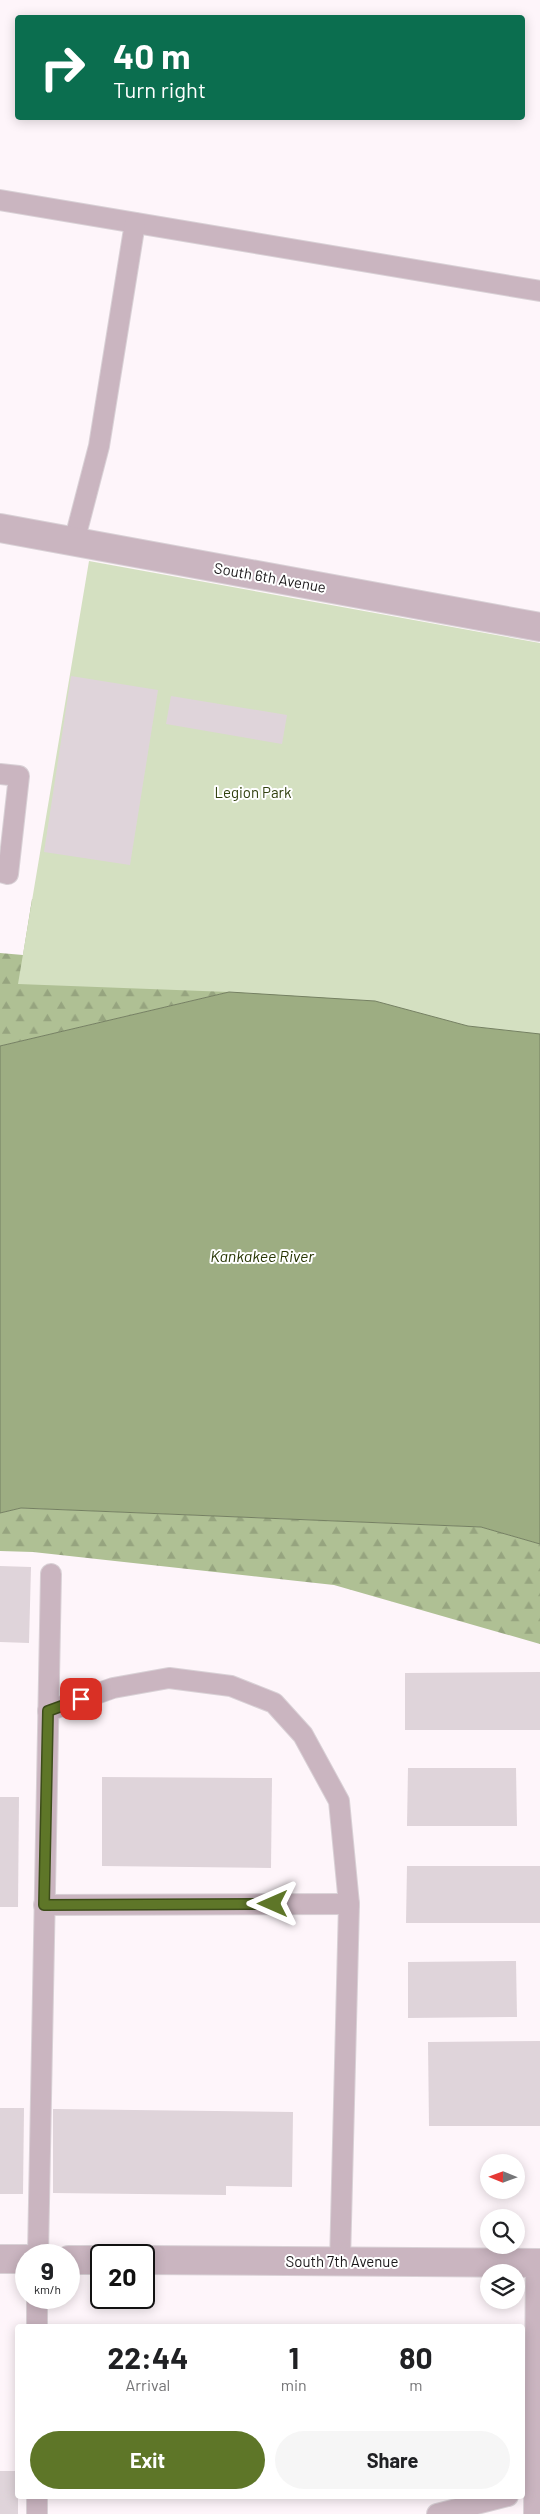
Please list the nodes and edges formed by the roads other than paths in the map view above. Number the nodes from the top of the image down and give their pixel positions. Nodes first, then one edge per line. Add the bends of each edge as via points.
1 (0, 200) edge
2 (135, 223) junction
3 (540, 291) edge
4 (0, 528) edge
5 (74, 542) junction
6 (540, 628) edge
7 (0, 774) edge
8 (0, 872) edge
9 (51, 1574) dead end
10 (48, 1711) junction
11 (349, 1904) junction
12 (44, 1905) junction
13 (38, 2244) edge
14 (0, 2259) edge
15 (15, 2259) edge
16 (155, 2260) edge
17 (340, 2262) junction
18 (540, 2263) edge
19 (37, 2309) edge
20 (37, 2324) edge
21 (37, 2499) edge
22 (496, 2499) edge
23 (533, 2499) edge
24 (37, 2514) edge
25 (437, 2514) edge

1 - 2 lane
2 - 3 lane
2 - 5 lane via 99,446
4 - 5 street, South 6th Avenue
5 - 6 street, South 6th Avenue
7 - 8 lane via 19,776 8,874
9 - 10 lane
10 - 11 lane via 113,1688 169,1678 231,1686 274,1703 303,1735 339,1801
10 - 12 lane
11 - 12 lane
11 - 17 lane
12 - 13 lane
14 - 15 street
16 - 17 street, South 7th Avenue
17 - 18 street, South 7th Avenue
18 - 23 street
19 - 20 lane
21 - 24 lane
22 - 25 lane

